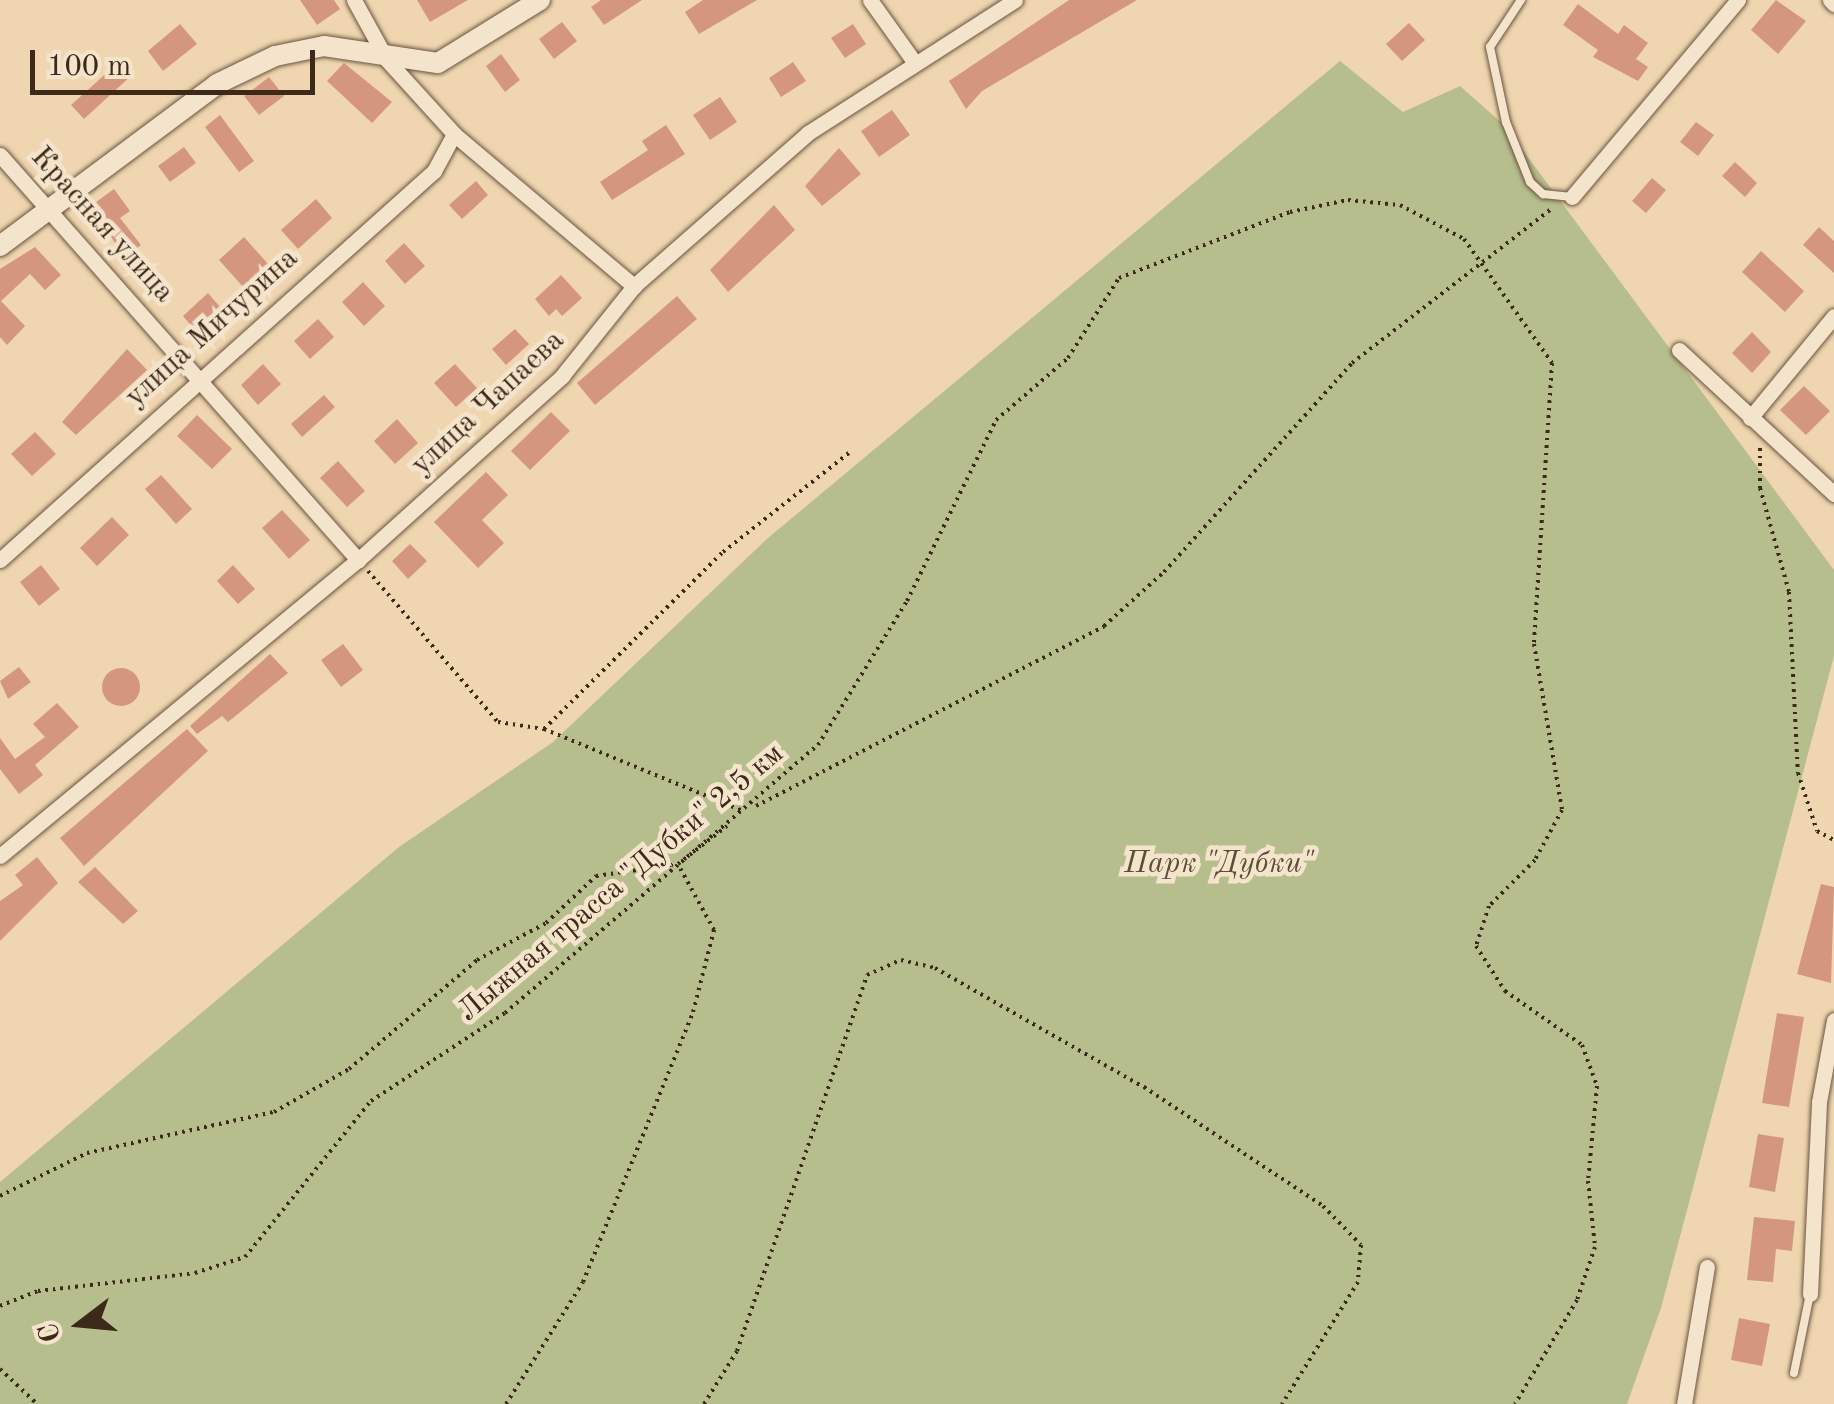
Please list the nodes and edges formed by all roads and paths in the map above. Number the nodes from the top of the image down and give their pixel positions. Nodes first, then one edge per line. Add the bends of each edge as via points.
1 (354, 0) edge
2 (540, 0) edge
3 (870, 0) edge
4 (1014, 0) edge
5 (1521, 0) edge
6 (1738, 0) edge
7 (387, 60) junction
8 (913, 60) junction
9 (454, 134) junction
10 (0, 155) edge
11 (1572, 198) junction
12 (49, 204) junction
13 (0, 246) edge
14 (1482, 261) junction
15 (634, 286) junction
16 (1834, 316) edge
17 (1679, 350) dead end
18 (201, 377) junction
19 (1755, 423) junction
20 (850, 452) dead end
21 (1834, 494) edge
22 (0, 560) edge
23 (358, 560) junction
24 (544, 729) junction
25 (746, 811) junction
26 (1834, 840) edge
27 (0, 856) edge
28 (679, 866) junction
29 (1834, 1020) edge
30 (0, 1196) edge
31 (1707, 1266) dead end
32 (1810, 1294) joint
33 (0, 1306) edge
34 (0, 1370) edge
35 (1794, 1373) dead end
36 (37, 1404) edge
37 (506, 1404) edge
38 (704, 1404) edge
39 (1282, 1404) edge
40 (1515, 1404) edge
41 (1684, 1404) edge

1 - 7 street
2 - 7 street via 438,63
3 - 8 street
4 - 8 street, улица Чапаева
5 - 11 lane via 1490,47 1506,122 1530,182 1543,194
6 - 11 street
7 - 9 street
7 - 12 street via 324,46 275,56 216,84
8 - 15 street, улица Чапаева via 808,133
9 - 15 street
9 - 18 street, улица Мичурина via 434,171
10 - 12 street, Красная улица
11 - 14 path
12 - 13 street
12 - 18 street, Красная улица
14 - 25 path via 1352,364 1164,572 1104,626
14 - 25 path, Лыжная трасса "Дубки" 2,5 км via 1464,239 1400,205 1348,200 1290,212 1119,278 1068,358 996,420 907,602 818,746
14 - 40 path, Лыжная трасса "Дубки" 2,5 км via 1552,363 1534,644 1562,810 1535,860 1489,906 1476,946 1505,992 1582,1045 1597,1086 1588,1181 1594,1248 1577,1300
15 - 23 street, улица Чапаева via 612,323 562,376
16 - 19 street
17 - 19 street
18 - 22 street, улица Мичурина
18 - 23 street, Красная улица
19 - 21 street
19 - 26 path via 1760,488 1788,592 1798,773 1817,831
20 - 24 path via 724,552
23 - 24 path via 498,722
23 - 27 street, улица Чапаева
24 - 25 path
25 - 28 path, Лыжная трасса "Дубки" 2,5 км
28 - 30 path via 596,876 546,923 477,960 348,1069 274,1112 87,1153
28 - 33 path, Лыжная трасса "Дубки" 2,5 км via 505,1013 371,1100 245,1256 195,1273 38,1290
28 - 37 path via 714,930 693,1012 582,1282
29 - 32 street via 1819,1102
31 - 41 street
32 - 35 lane
34 - 36 path
38 - 39 path via 736,1351 866,975 901,960 935,968 1144,1086 1323,1206 1360,1245 1358,1282

